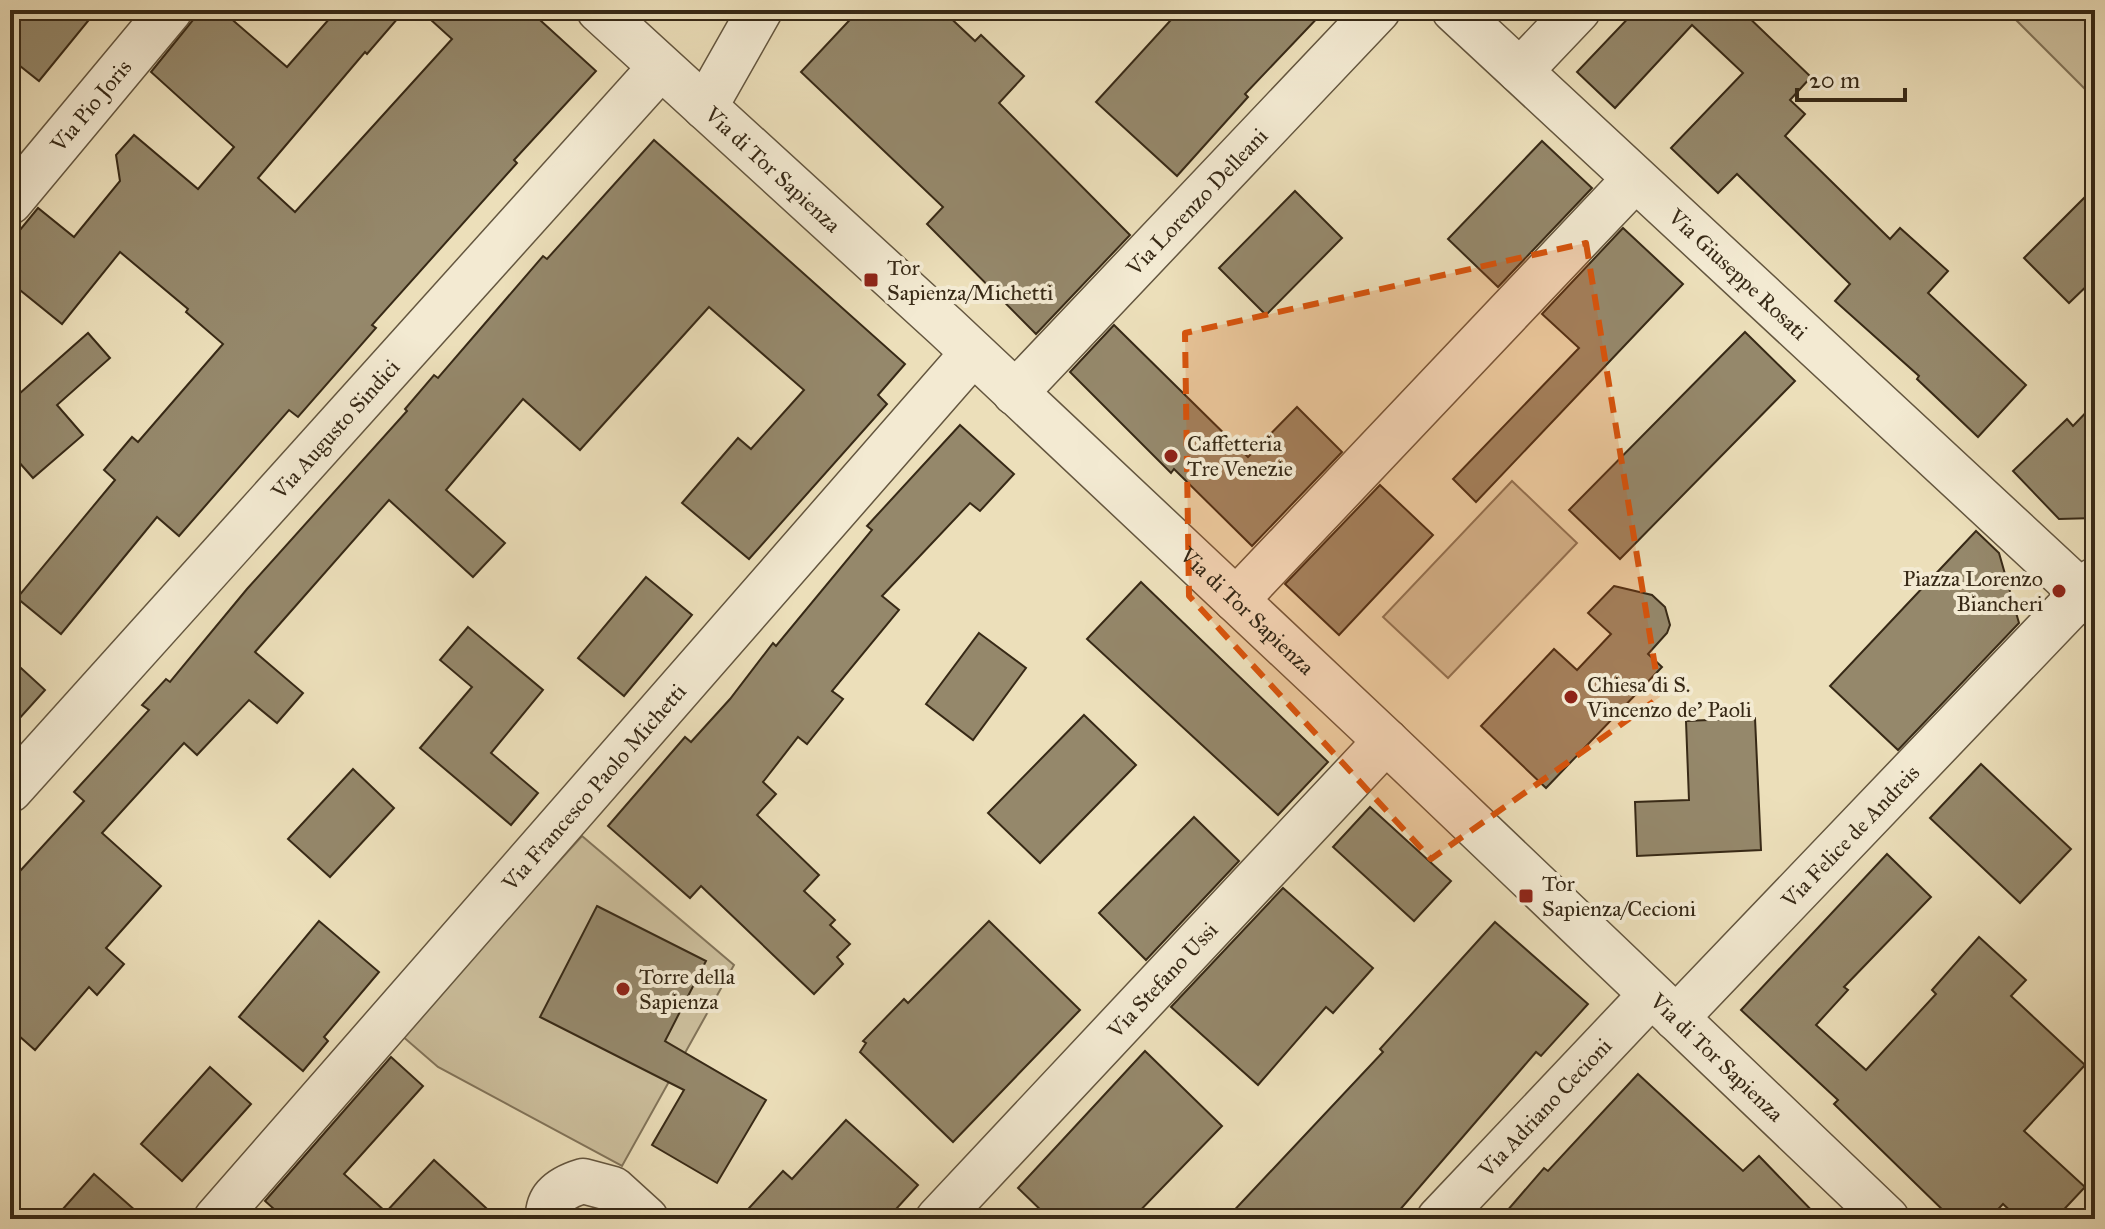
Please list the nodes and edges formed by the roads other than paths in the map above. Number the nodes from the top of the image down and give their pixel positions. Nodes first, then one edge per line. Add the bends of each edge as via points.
1 (170, 10) edge
2 (760, 10) edge
3 (1378, 10) edge
4 (1454, 10) edge
5 (1578, 10) edge
6 (607, 13) edge
7 (660, 68) junction
8 (1520, 71) junction
9 (705, 107) junction
10 (1635, 179) junction
11 (10, 202) edge
12 (973, 353) junction
13 (1015, 393) junction
14 (2091, 593) edge
15 (1236, 600) junction
16 (1386, 741) junction
17 (10, 790) edge
18 (1664, 1006) junction
19 (550, 1209) edge
20 (216, 1219) edge
21 (646, 1219) edge
22 (938, 1219) edge
23 (1439, 1219) edge
24 (1887, 1219) edge

1 - 11 street, Via Pio Joris
2 - 9 street
3 - 13 street, Via Lorenzo Delleani
4 - 8 street, Via Giuseppe Rosati
5 - 8 street
6 - 7 street, Via di Tor Sapienza
7 - 9 street, Via di Tor Sapienza
7 - 17 street, Via Augusto Sindici
8 - 10 street, Via Giuseppe Rosati
9 - 12 street, Via di Tor Sapienza
10 - 14 street, Via Giuseppe Rosati via 2021,537
10 - 15 street
12 - 13 street, Via di Tor Sapienza
12 - 20 street, Via Francesco Paolo Michetti
13 - 15 street, Via di Tor Sapienza
14 - 18 street, Via Felice de Andreis
15 - 16 street, Via di Tor Sapienza
16 - 18 street, Via di Tor Sapienza
16 - 22 street, Via Stefano Ussi
18 - 23 street, Via Adriano Cecioni
18 - 24 street, Via di Tor Sapienza
19 - 21 street via 570,1185 594,1182 613,1189

